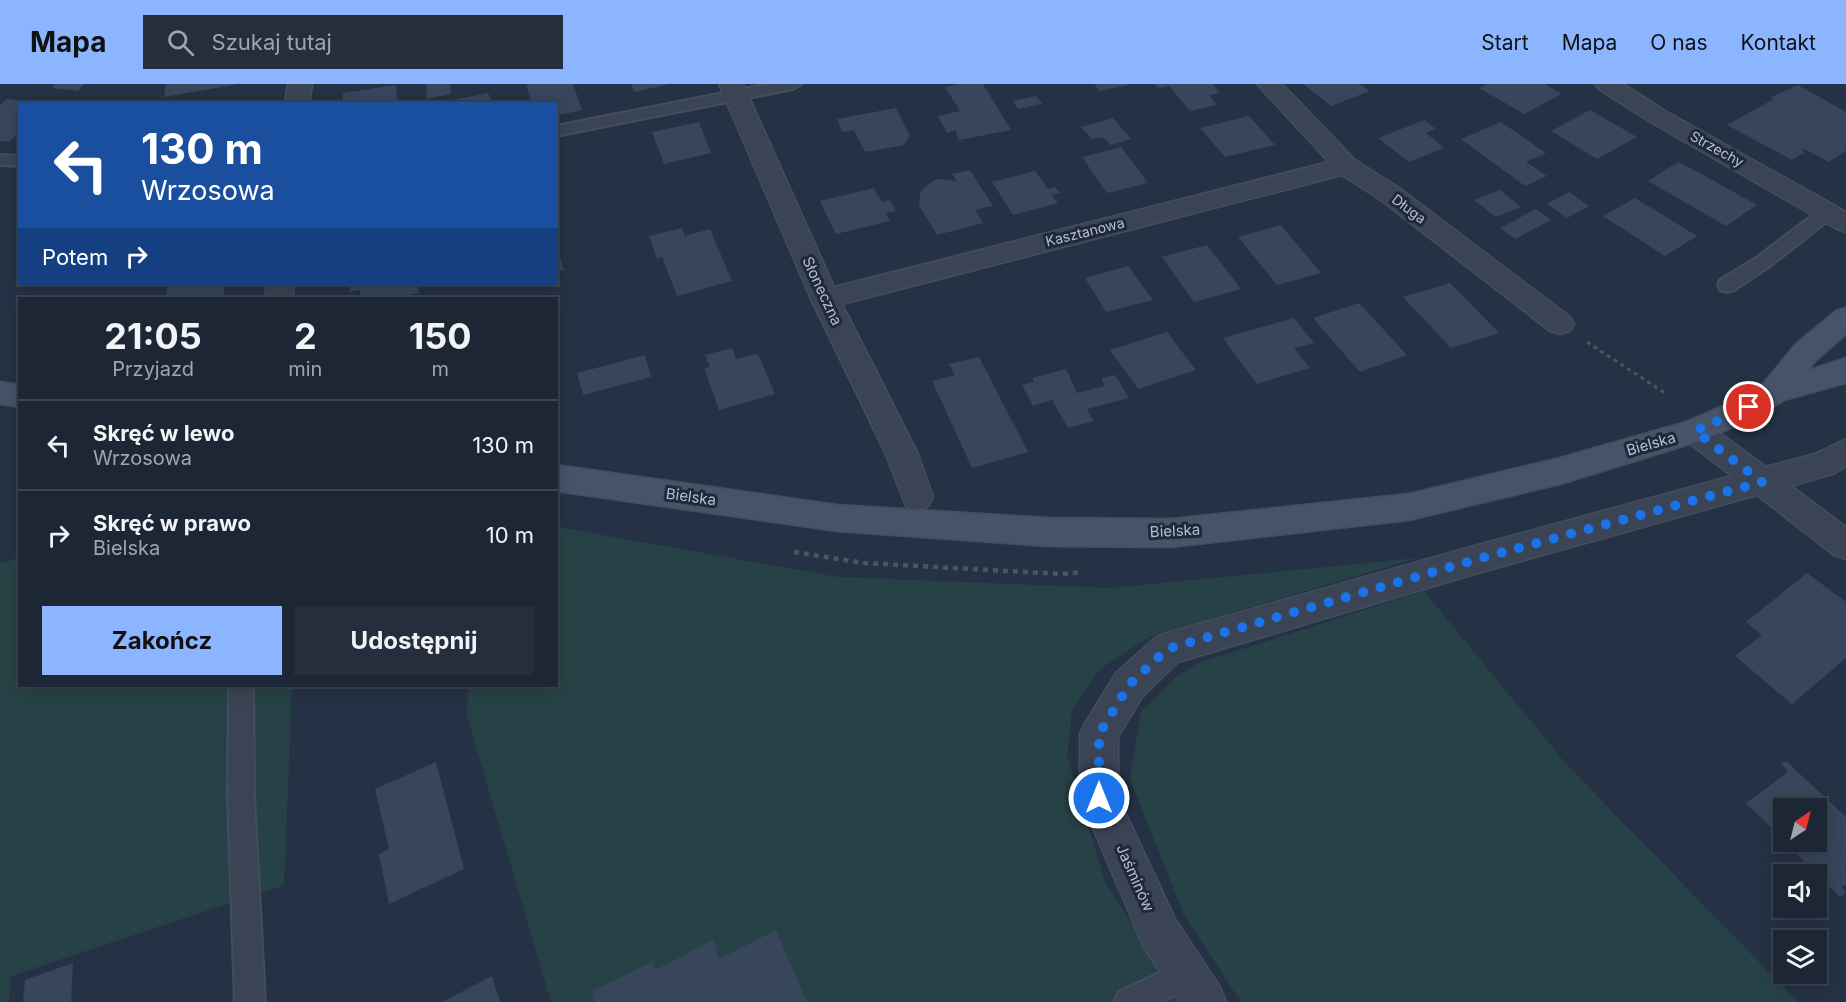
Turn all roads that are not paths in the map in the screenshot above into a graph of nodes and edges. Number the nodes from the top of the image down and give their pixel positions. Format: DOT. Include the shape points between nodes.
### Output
graph roads {
  1 [pos="300,84"];
  2 [pos="794,84"];
  3 [pos="1269,84"];
  4 [pos="1607,84"];
  5 [pos="733,90"];
  6 [pos="297,102"];
  7 [pos="558,131"];
  8 [pos="0,159"];
  9 [pos="18,160"];
  10 [pos="1346,166"];
  11 [pos="1840,211"];
  12 [pos="1727,285"];
  13 [pos="825,299"];
  14 [pos="1846,318"];
  15 [pos="1560,324"];
  16 [pos="1846,369"];
  17 [pos="1775,391"];
  18 [pos="0,393"];
  19 [pos="18,396"];
  20 [pos="1695,431"];
  21 [pos="1846,451"];
  22 [pos="558,478"];
  23 [pos="1762,482"];
  24 [pos="917,497"];
  25 [pos="1846,545"];
  26 [pos="241,687"];
  27 [pos="1196,988"];
  28 [pos="249,1002"];
  29 [pos="1129,1002"];
  1 -- 6 [label="street"];
  2 -- 5 [label="lane"];
  3 -- 10 [label="street, Długa"];
  4 -- 11 [label="street, Strzechy" via="1657,116"];
  5 -- 7 [label="lane"];
  5 -- 13 [label="street, Słoneczna"];
  8 -- 9 [label="lane"];
  10 -- 13 [label="street, Kasztanowa"];
  10 -- 15 [label="street, Długa" via="1390,194"];
  11 -- 12 [label="lane"];
  13 -- 24 [label="street, Słoneczna" via="901,452"];
  14 -- 17 [label="main road, Bielska" via="1806,352"];
  16 -- 17 [label="main road, Bielska"];
  17 -- 20 [label="main road, Bielska"];
  18 -- 19 [label="main road"];
  20 -- 22 [label="main road, Bielska" via="1560,471 1409,507 1171,533 1037,531 837,518"];
  20 -- 23 [label="street"];
  21 -- 23 [label="street, Jaśminów" via="1824,464"];
  23 -- 25 [label="street"];
  23 -- 27 [label="street, Jaśminów" via="1167,649 1129,685 1099,734 1099,798 1160,934"];
  26 -- 28 [label="lane"];
  27 -- 29 [label="lane"];
}
